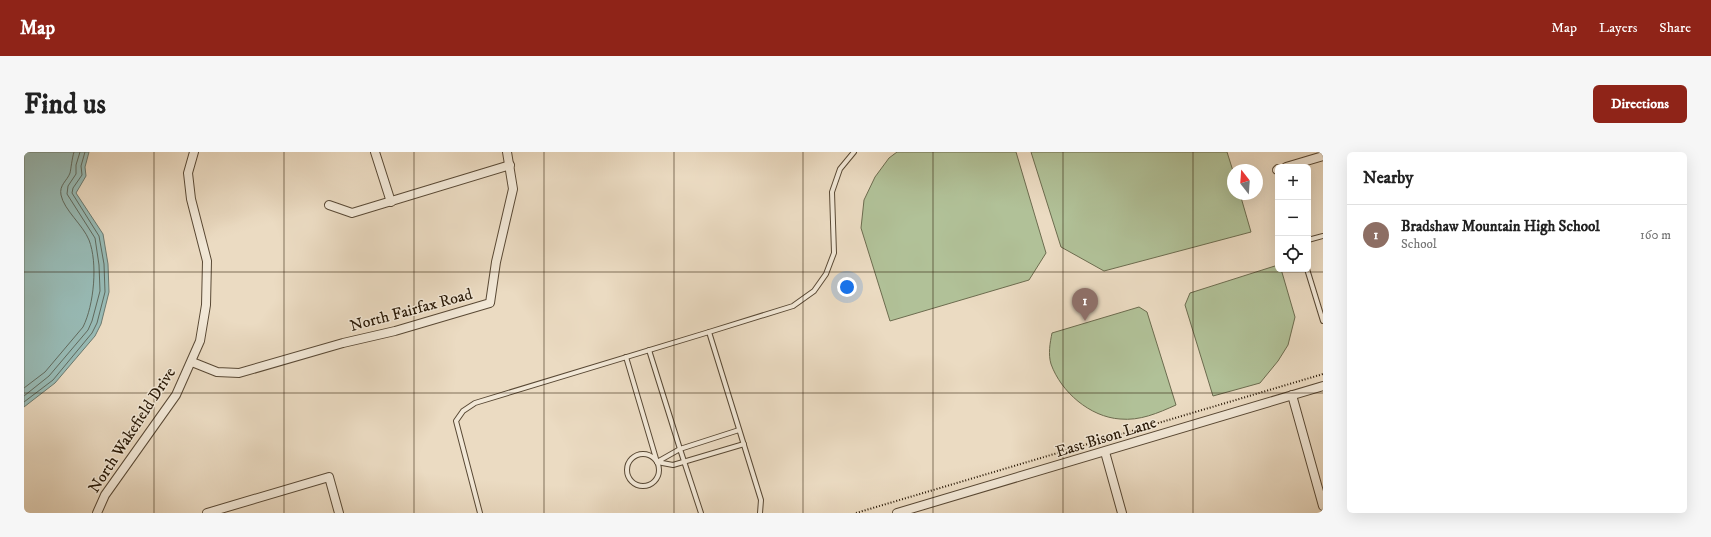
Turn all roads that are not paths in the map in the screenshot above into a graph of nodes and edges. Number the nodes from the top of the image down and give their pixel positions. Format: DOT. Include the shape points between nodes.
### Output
graph roads {
  1 [pos="194,152"];
  2 [pos="375,152"];
  3 [pos="506,152"];
  4 [pos="854,152"];
  5 [pos="1323,156"];
  6 [pos="1296,164"];
  7 [pos="510,165"];
  8 [pos="390,202"];
  9 [pos="329,205"];
  10 [pos="1323,236"];
  11 [pos="1311,239"];
  12 [pos="1308,272"];
  13 [pos="1323,321"];
  14 [pos="709,332"];
  15 [pos="650,350"];
  16 [pos="626,357"];
  17 [pos="192,362"];
  18 [pos="1323,386"];
  19 [pos="1292,395"];
  20 [pos="739,430"];
  21 [pos="744,444"];
  22 [pos="680,450"];
  23 [pos="1105,452"];
  24 [pos="657,462"];
  25 [pos="684,462"];
  26 [pos="928,504"];
  27 [pos="1323,506"];
  28 [pos="97,513"];
  29 [pos="207,513"];
  30 [pos="339,513"];
  31 [pos="480,513"];
  32 [pos="701,513"];
  33 [pos="760,513"];
  34 [pos="897,513"];
  35 [pos="931,513"];
  36 [pos="1122,513"];
  1 -- 17 [label="street, North Wakefield Drive" via="188,173 191,199 207,261 206,305 200,341"];
  2 -- 8 [label="street"];
  3 -- 7 [label="street, North Fairfax Road"];
  4 -- 14 [label="lane" via="840,169 832,192 834,252 826,274 814,291 793,306"];
  5 -- 6 [label="street"];
  7 -- 8 [label="street"];
  7 -- 17 [label="street, North Fairfax Road" via="513,189 496,262 490,303 239,373 217,372"];
  8 -- 9 [label="street" via="352,213"];
  10 -- 11 [label="lane"];
  12 -- 13 [label="lane"];
  14 -- 15 [label="lane"];
  14 -- 20 [label="lane"];
  15 -- 16 [label="lane"];
  15 -- 22 [label="lane"];
  16 -- 24 [label="lane"];
  16 -- 31 [label="lane" via="475,403 463,410 456,421"];
  17 -- 28 [label="street, North Wakefield Drive" via="176,395 105,495"];
  18 -- 19 [label="street, East Bison Lane"];
  19 -- 23 [label="street, East Bison Lane"];
  19 -- 27 [label="street"];
  20 -- 21 [label="lane"];
  20 -- 22 [label="lane"];
  21 -- 25 [label="lane"];
  21 -- 33 [label="lane" via="761,500"];
  22 -- 24 [label="lane"];
  22 -- 25 [label="lane"];
  23 -- 26 [label="street, East Bison Lane"];
  23 -- 36 [label="street"];
  24 -- 24 [label="lane" via="649,455 638,455 630,461 628,477 640,486 650,484 655,481 659,472"];
  24 -- 25 [label="lane" via="673,465"];
  25 -- 32 [label="lane"];
  26 -- 34 [label="street, East Bison Lane"];
  26 -- 35 [label="street"];
  29 -- 30 [label="street" via="329,477"];
}
